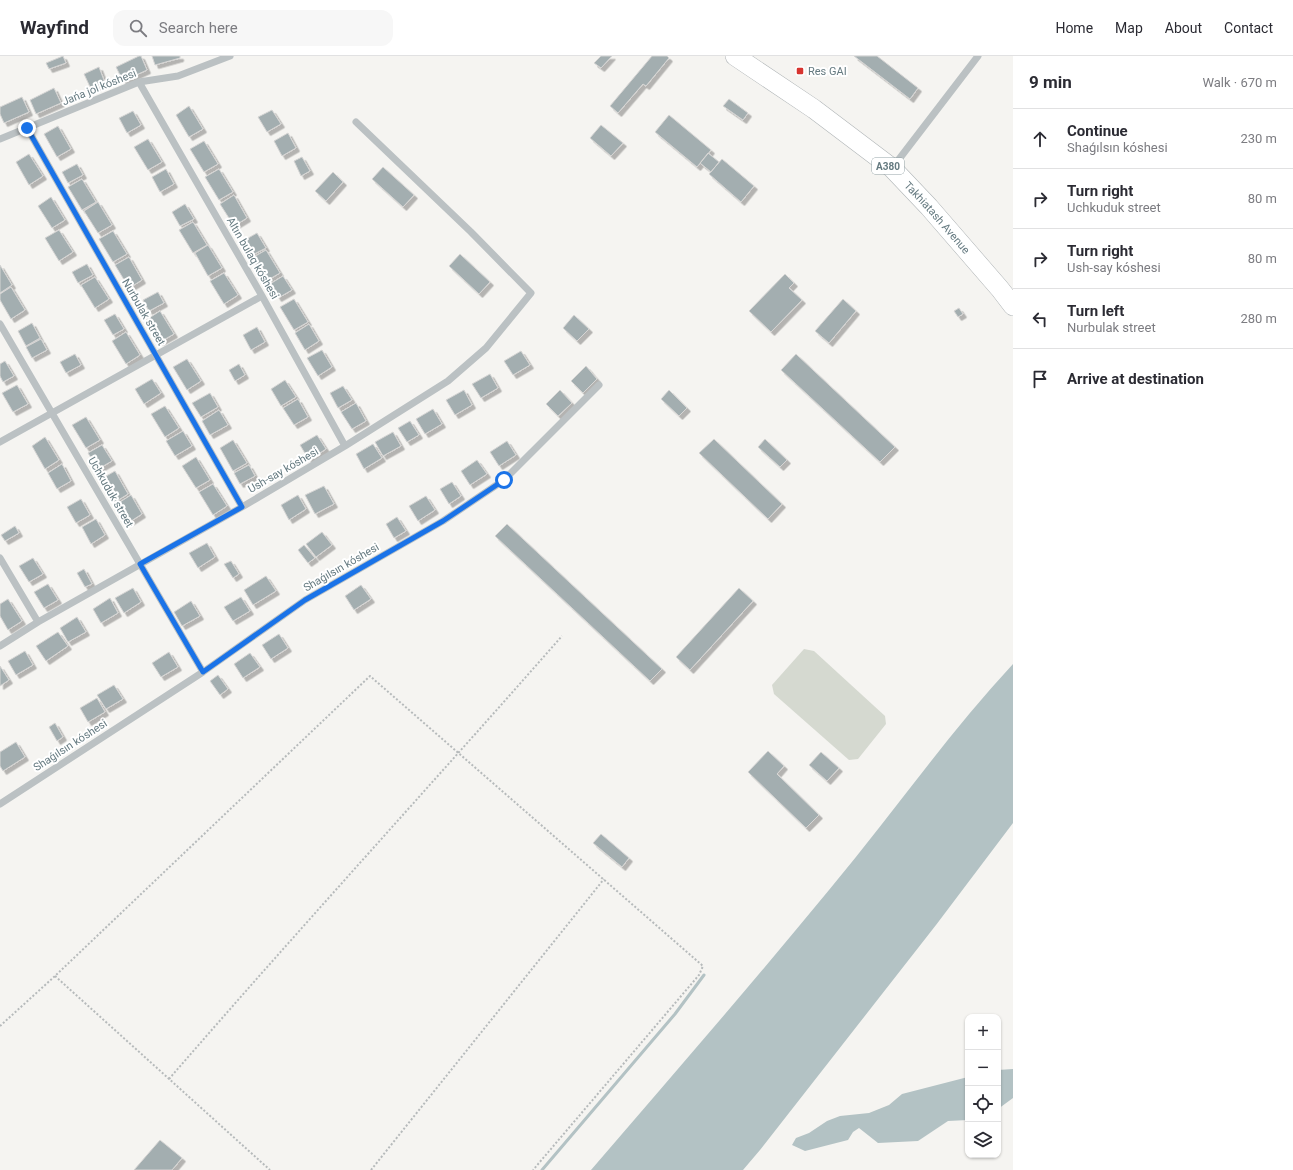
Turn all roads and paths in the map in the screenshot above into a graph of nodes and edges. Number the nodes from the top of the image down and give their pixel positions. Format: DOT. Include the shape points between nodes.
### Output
graph roads {
  1 [pos="230,56"];
  2 [pos="735,56"];
  3 [pos="978,56"];
  4 [pos="140,82"];
  5 [pos="356,122"];
  6 [pos="27,128"];
  7 [pos="0,139"];
  8 [pos="892,168"];
  9 [pos="262,296"];
  10 [pos="1013,306"];
  11 [pos="0,324"];
  12 [pos="156,355"];
  13 [pos="599,385"];
  14 [pos="53,413"];
  15 [pos="0,442"];
  16 [pos="345,446"];
  17 [pos="242,507"];
  18 [pos="0,558"];
  19 [pos="140,564"];
  20 [pos="38,622"];
  21 [pos="562,636"];
  22 [pos="0,646"];
  23 [pos="203,672"];
  24 [pos="459,754"];
  25 [pos="1,802"];
  26 [pos="604,879"];
  27 [pos="55,976"];
  28 [pos="0,1026"];
  29 [pos="170,1079"];
  30 [pos="270,1170"];
  31 [pos="371,1170"];
  32 [pos="533,1170"];
  1 -- 4 [label="street, Jańa jol kóshesi" via="178,76"];
  2 -- 8 [label="highway, Takhiatash Avenue / A380" via="814,109"];
  3 -- 8 [label="street"];
  4 -- 6 [label="street, Jańa jol kóshesi"];
  4 -- 9 [label="street, Altın bulaq kóshesi"];
  5 -- 16 [label="street, Ush-say kóshesi" via="531,293 486,348 448,381"];
  6 -- 7 [label="street, Jańa jol kóshesi"];
  6 -- 12 [label="street, Nurbulak street"];
  8 -- 10 [label="highway, Takhiatash Avenue / A380" via="929,207"];
  9 -- 12 [label="street"];
  9 -- 16 [label="street, Altın bulaq kóshesi"];
  11 -- 14 [label="street, Uchkuduk street"];
  12 -- 14 [label="street"];
  12 -- 17 [label="street, Nurbulak street"];
  13 -- 23 [label="street, Shaǵılsın kóshesi" via="504,480 443,521 305,600"];
  14 -- 15 [label="street"];
  14 -- 19 [label="street, Uchkuduk street"];
  16 -- 17 [label="street, Ush-say kóshesi"];
  17 -- 19 [label="street, Ush-say kóshesi"];
  18 -- 20 [label="street"];
  19 -- 20 [label="street, Ush-say kóshesi"];
  19 -- 23 [label="street, Uchkuduk street"];
  20 -- 22 [label="street, Ush-say kóshesi"];
  21 -- 24 [label="path"];
  23 -- 25 [label="street, Shaǵılsın kóshesi"];
  24 -- 26 [label="path"];
  24 -- 27 [label="path" via="370,676"];
  24 -- 29 [label="path" via="300,929"];
  26 -- 31 [label="path"];
  26 -- 32 [label="path" via="703,966 699,975"];
  27 -- 28 [label="path"];
  27 -- 29 [label="path"];
  29 -- 30 [label="path"];
}
